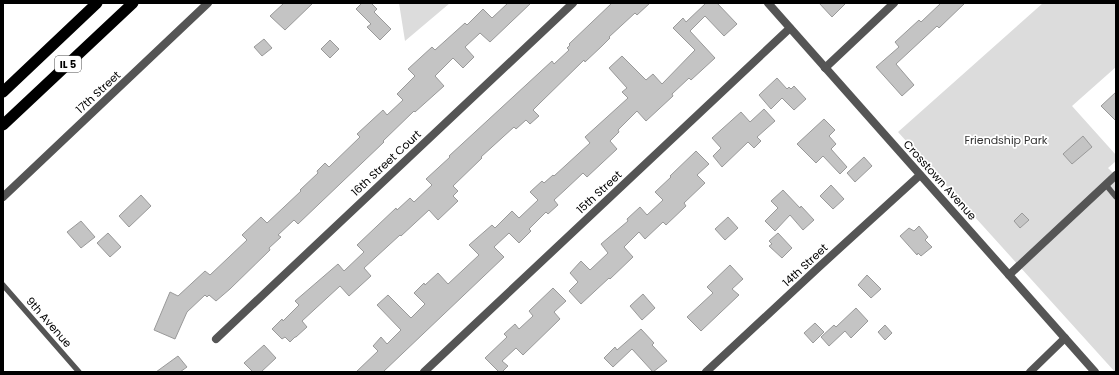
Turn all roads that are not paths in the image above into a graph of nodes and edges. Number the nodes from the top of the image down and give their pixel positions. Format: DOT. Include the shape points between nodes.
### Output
graph roads {
  1 [pos="98,3"];
  2 [pos="133,3"];
  3 [pos="208,3"];
  4 [pos="572,3"];
  5 [pos="768,3"];
  6 [pos="894,3"];
  7 [pos="790,28"];
  8 [pos="825,68"];
  9 [pos="3,92"];
  10 [pos="3,125"];
  11 [pos="920,175"];
  12 [pos="1116,175"];
  13 [pos="1106,185"];
  14 [pos="3,197"];
  15 [pos="1116,197"];
  16 [pos="1009,275"];
  17 [pos="3,285"];
  18 [pos="1065,338"];
  19 [pos="216,340"];
  20 [pos="79,372"];
  21 [pos="424,372"];
  22 [pos="706,372"];
  23 [pos="1030,372"];
  24 [pos="1095,372"];
  1 -- 9 [label="highway, IL 5"];
  2 -- 10 [label="highway, IL 5"];
  3 -- 14 [label="street, 17th Street"];
  4 -- 19 [label="street, 16th Street Court"];
  5 -- 7 [label="street, Crosstown Avenue"];
  6 -- 8 [label="street"];
  7 -- 8 [label="street, Crosstown Avenue"];
  7 -- 21 [label="street, 15th Street"];
  8 -- 11 [label="street, Crosstown Avenue"];
  11 -- 16 [label="street, Crosstown Avenue"];
  11 -- 22 [label="street, 14th Street"];
  12 -- 13 [label="street"];
  13 -- 15 [label="lane"];
  13 -- 16 [label="street"];
  16 -- 18 [label="street, Crosstown Avenue"];
  17 -- 20 [label="lane, 9th Avenue"];
  18 -- 23 [label="street"];
  18 -- 24 [label="street, Crosstown Avenue"];
}
